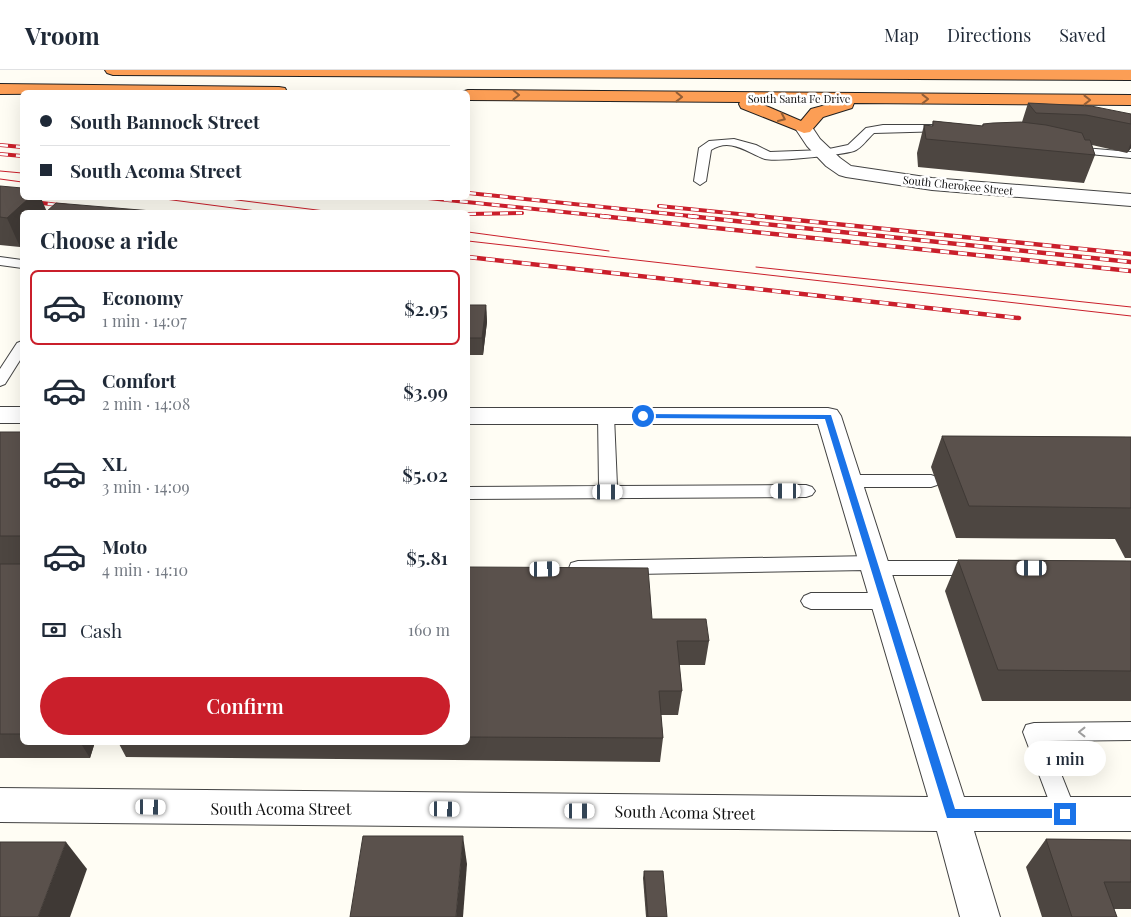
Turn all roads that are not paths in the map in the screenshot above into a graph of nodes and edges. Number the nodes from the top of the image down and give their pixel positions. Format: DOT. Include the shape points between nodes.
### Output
graph roads {
  1 [pos="113,70"];
  2 [pos="1131,75"];
  3 [pos="0,89"];
  4 [pos="93,90"];
  5 [pos="470,95"];
  6 [pos="727,98"];
  7 [pos="876,99"];
  8 [pos="1131,100"];
  9 [pos="804,128"];
  10 [pos="957,128"];
  11 [pos="1062,149"];
  12 [pos="824,153"];
  13 [pos="1131,155"];
  14 [pos="700,181"];
  15 [pos="1131,200"];
  16 [pos="0,261"];
  17 [pos="20,264"];
  18 [pos="20,349"];
  19 [pos="0,381"];
  20 [pos="0,415"];
  21 [pos="20,415"];
  22 [pos="470,416"];
  23 [pos="606,416"];
  24 [pos="848,480"];
  25 [pos="931,480"];
  26 [pos="806,491"];
  27 [pos="608,492"];
  28 [pos="470,494"];
  29 [pos="874,565"];
  30 [pos="993,568"];
  31 [pos="556,569"];
  32 [pos="811,601"];
  33 [pos="885,601"];
  34 [pos="1131,732"];
  35 [pos="0,805"];
  36 [pos="951,814"];
  37 [pos="1065,814"];
  38 [pos="1131,814"];
  39 [pos="980,917"];
  1 -- 2 [label="highway, South Santa Fe Drive"];
  3 -- 4 [label="highway"];
  5 -- 6 [label="highway, South Santa Fe Drive, one-way"];
  6 -- 7 [label="highway, South Santa Fe Drive"];
  6 -- 9 [label="highway, one-way"];
  7 -- 8 [label="highway, South Santa Fe Drive, one-way"];
  7 -- 9 [label="highway" via="817,113"];
  9 -- 12 [label="street, South Cherokee Street"];
  10 -- 12 [label="lane" via="870,130 852,148"];
  11 -- 13 [label="lane"];
  12 -- 14 [label="lane" via="768,156 734,142 713,143 704,148"];
  12 -- 15 [label="street, South Cherokee Street" via="846,171 876,176"];
  16 -- 17 [label="lane"];
  18 -- 19 [label="lane"];
  20 -- 21 [label="street"];
  22 -- 23 [label="street"];
  23 -- 24 [label="street" via="828,416"];
  23 -- 27 [label="lane"];
  24 -- 25 [label="lane"];
  24 -- 29 [label="street"];
  26 -- 27 [label="lane"];
  27 -- 28 [label="lane"];
  29 -- 30 [label="lane"];
  29 -- 31 [label="lane"];
  29 -- 33 [label="street"];
  32 -- 33 [label="lane"];
  33 -- 36 [label="street"];
  34 -- 37 [label="lane, one-way" via="1034,732"];
  35 -- 36 [label="street, South Acoma Street"];
  36 -- 37 [label="street, South Acoma Street"];
  36 -- 39 [label="street"];
  37 -- 38 [label="street, South Acoma Street"];
}
